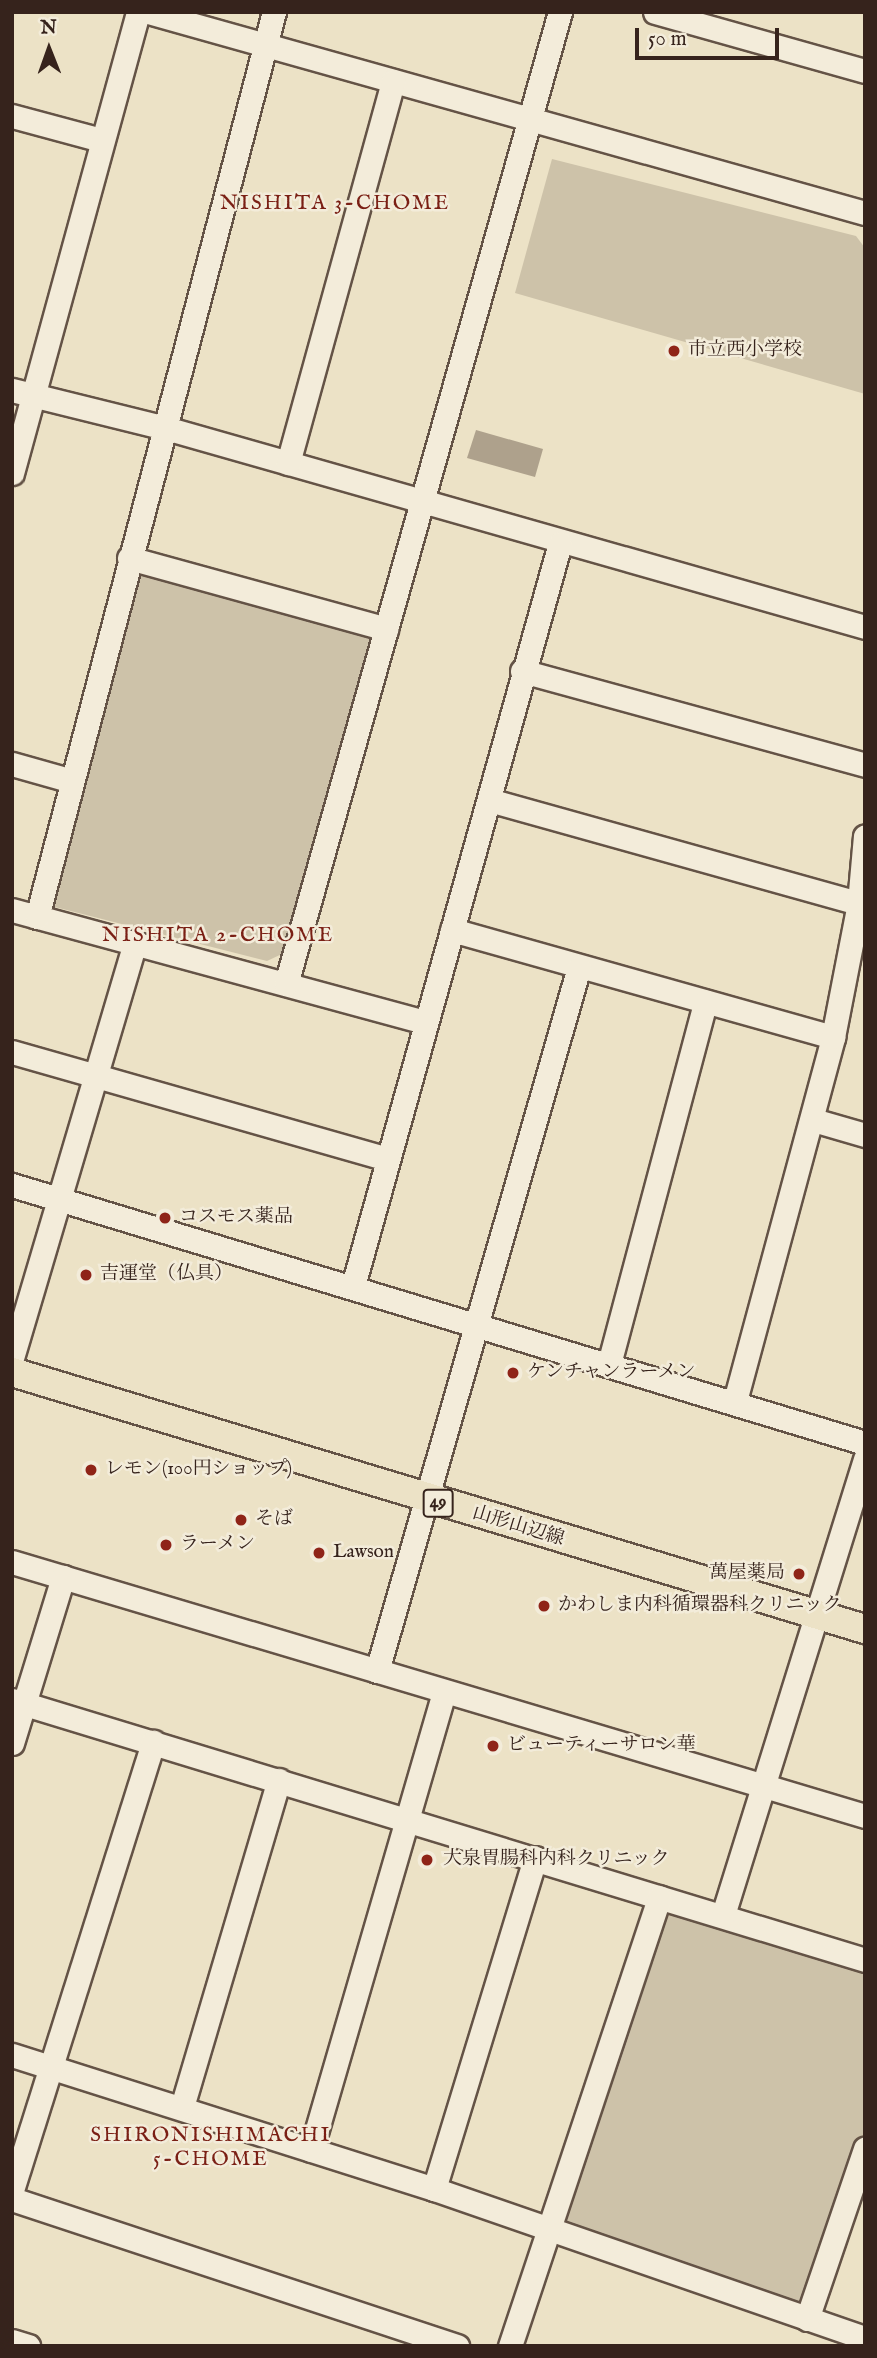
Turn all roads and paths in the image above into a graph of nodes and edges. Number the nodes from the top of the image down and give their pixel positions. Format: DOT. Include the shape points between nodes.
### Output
graph roads {
  1 [pos="138,12"];
  2 [pos="148,12"];
  3 [pos="274,12"];
  4 [pos="560,12"];
  5 [pos="655,12"];
  6 [pos="265,46"];
  7 [pos="865,71"];
  8 [pos="393,81"];
  9 [pos="12,116"];
  10 [pos="530,119"];
  11 [pos="101,140"];
  12 [pos="865,213"];
  13 [pos="22,392"];
  14 [pos="162,427"];
  15 [pos="288,463"];
  16 [pos="12,472"];
  17 [pos="423,502"];
  18 [pos="560,543"];
  19 [pos="129,558"];
  20 [pos="865,628"];
  21 [pos="386,629"];
  22 [pos="522,671"];
  23 [pos="12,764"];
  24 [pos="865,765"];
  25 [pos="69,780"];
  26 [pos="489,800"];
  27 [pos="865,836"];
  28 [pos="859,903"];
  29 [pos="12,910"];
  30 [pos="37,917"];
  31 [pos="452,930"];
  32 [pos="135,944"];
  33 [pos="579,967"];
  34 [pos="286,984"];
  35 [pos="705,1002"];
  36 [pos="425,1022"];
  37 [pos="833,1037"];
  38 [pos="12,1052"];
  39 [pos="97,1077"];
  40 [pos="813,1121"];
  41 [pos="865,1135"];
  42 [pos="388,1159"];
  43 [pos="12,1185"];
  44 [pos="59,1199"];
  45 [pos="353,1286"];
  46 [pos="479,1324"];
  47 [pos="12,1358"];
  48 [pos="610,1364"];
  49 [pos="12,1372"];
  50 [pos="12,1389"];
  51 [pos="735,1401"];
  52 [pos="865,1443"];
  53 [pos="865,1459"];
  54 [pos="426,1508"];
  55 [pos="12,1562"];
  56 [pos="62,1577"];
  57 [pos="813,1622"];
  58 [pos="865,1629"];
  59 [pos="865,1645"];
  60 [pos="377,1671"];
  61 [pos="444,1692"];
  62 [pos="18,1702"];
  63 [pos="153,1742"];
  64 [pos="12,1743"];
  65 [pos="279,1780"];
  66 [pos="763,1786"];
  67 [pos="865,1816"];
  68 [pos="407,1818"];
  69 [pos="535,1858"];
  70 [pos="659,1897"];
  71 [pos="723,1916"];
  72 [pos="865,1960"];
  73 [pos="12,2055"];
  74 [pos="51,2068"];
  75 [pos="182,2107"];
  76 [pos="865,2149"];
  77 [pos="311,2150"];
  78 [pos="861,2173"];
  79 [pos="434,2189"];
  80 [pos="12,2190"];
  81 [pos="12,2199"];
  82 [pos="549,2227"];
  83 [pos="807,2319"];
  84 [pos="865,2338"];
  85 [pos="12,2341"];
  86 [pos="28,2346"];
  87 [pos="457,2346"];
  88 [pos="510,2346"];
  1 -- 11 [label="street"];
  2 -- 6 [label="street"];
  3 -- 6 [label="street"];
  4 -- 10 [label="street"];
  5 -- 7 [label="street"];
  6 -- 8 [label="street"];
  6 -- 14 [label="street"];
  8 -- 10 [label="street"];
  8 -- 15 [label="street"];
  9 -- 11 [label="street"];
  10 -- 12 [label="street"];
  10 -- 17 [label="street"];
  11 -- 13 [label="street"];
  13 -- 14 [label="street"];
  13 -- 16 [label="street"];
  14 -- 15 [label="street"];
  14 -- 19 [label="street"];
  15 -- 17 [label="street"];
  17 -- 18 [label="street"];
  17 -- 21 [label="street"];
  18 -- 20 [label="street"];
  18 -- 22 [label="street"];
  19 -- 21 [label="street"];
  19 -- 25 [label="street"];
  21 -- 34 [label="street"];
  22 -- 24 [label="street"];
  22 -- 26 [label="street"];
  23 -- 25 [label="street"];
  25 -- 30 [label="street"];
  26 -- 28 [label="street"];
  26 -- 31 [label="street"];
  27 -- 28 [label="street"];
  28 -- 37 [label="street"];
  29 -- 30 [label="street"];
  30 -- 32 [label="street"];
  31 -- 33 [label="street"];
  31 -- 36 [label="street"];
  32 -- 34 [label="street"];
  32 -- 39 [label="street"];
  33 -- 35 [label="street"];
  33 -- 46 [label="street"];
  34 -- 36 [label="street"];
  35 -- 37 [label="street"];
  35 -- 48 [label="street"];
  36 -- 42 [label="street"];
  37 -- 40 [label="street"];
  38 -- 39 [label="street"];
  39 -- 42 [label="street"];
  39 -- 44 [label="street"];
  40 -- 41 [label="street"];
  40 -- 51 [label="street"];
  42 -- 45 [label="street"];
  43 -- 44 [label="street"];
  44 -- 45 [label="street"];
  44 -- 47 [label="street"];
  45 -- 46 [label="street"];
  46 -- 48 [label="street"];
  46 -- 54 [label="street"];
  48 -- 51 [label="street"];
  49 -- 54 [label="main road, 山形山辺線 / 49"];
  50 -- 54 [label="main road, 山形山辺線 / 49"];
  51 -- 52 [label="street"];
  53 -- 57 [label="street"];
  54 -- 57 [label="main road, 山形山辺線 / 49"];
  54 -- 60 [label="street"];
  55 -- 56 [label="street"];
  56 -- 60 [label="street"];
  56 -- 62 [label="street"];
  57 -- 58 [label="main road, 山形山辺線 / 49"];
  57 -- 59 [label="main road, 山形山辺線 / 49"];
  57 -- 66 [label="street"];
  60 -- 61 [label="street"];
  61 -- 66 [label="street"];
  61 -- 68 [label="street"];
  62 -- 63 [label="street"];
  62 -- 64 [label="street"];
  63 -- 65 [label="street"];
  63 -- 74 [label="street"];
  65 -- 68 [label="street"];
  65 -- 75 [label="street"];
  66 -- 67 [label="street"];
  66 -- 71 [label="street"];
  68 -- 69 [label="street"];
  68 -- 77 [label="street"];
  69 -- 70 [label="street"];
  69 -- 79 [label="street"];
  70 -- 71 [label="street"];
  70 -- 82 [label="street"];
  71 -- 72 [label="street"];
  73 -- 74 [label="street"];
  74 -- 75 [label="street"];
  74 -- 80 [label="street"];
  75 -- 77 [label="street"];
  76 -- 78 [label="street"];
  77 -- 79 [label="street"];
  78 -- 83 [label="street"];
  79 -- 82 [label="street"];
  81 -- 87 [label="street"];
  82 -- 83 [label="street"];
  82 -- 88 [label="street"];
  83 -- 84 [label="street"];
  85 -- 86 [label="street"];
}
